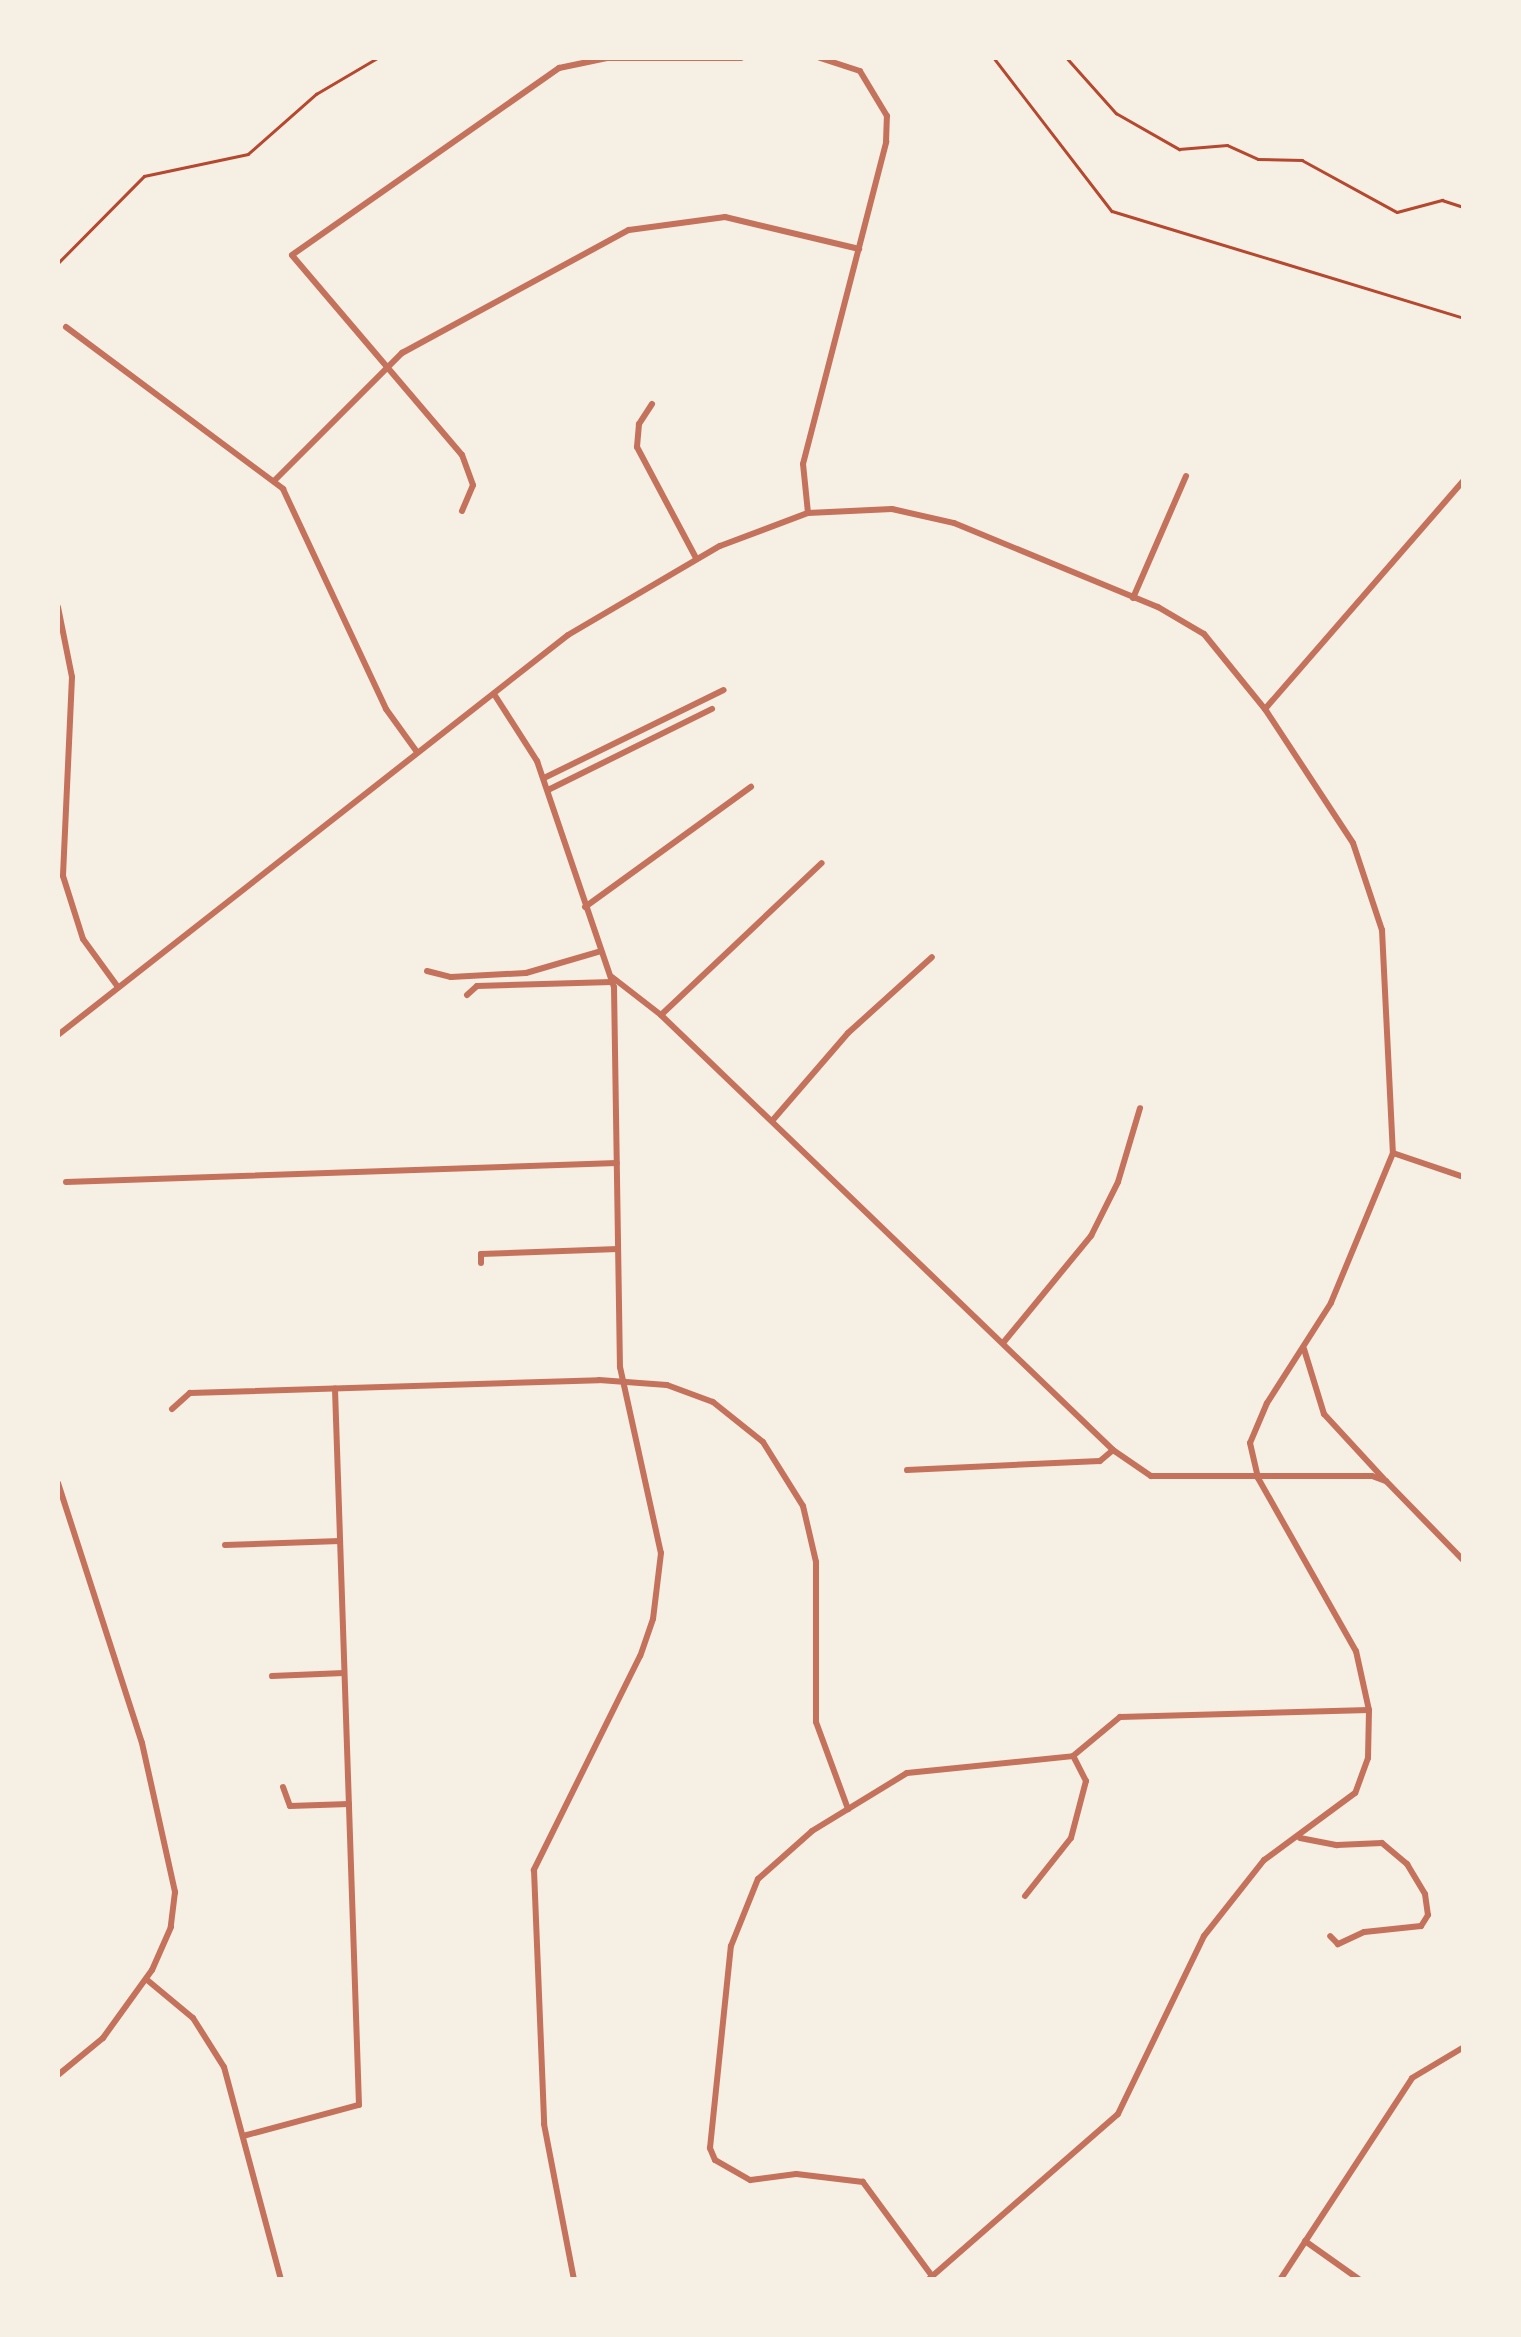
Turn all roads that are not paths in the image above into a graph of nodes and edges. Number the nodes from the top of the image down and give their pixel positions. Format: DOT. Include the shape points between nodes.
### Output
graph roads {
  1 [pos="741,58"];
  2 [pos="820,58"];
  3 [pos="859,249"];
  4 [pos="66,327"];
  5 [pos="386,366"];
  6 [pos="652,404"];
  7 [pos="1186,476"];
  8 [pos="275,480"];
  9 [pos="1464,480"];
  10 [pos="462,511"];
  11 [pos="808,512"];
  12 [pos="696,558"];
  13 [pos="1133,598"];
  14 [pos="58,606"];
  15 [pos="724,690"];
  16 [pos="494,694"];
  17 [pos="1265,708"];
  18 [pos="712,709"];
  19 [pos="417,752"];
  20 [pos="544,778"];
  21 [pos="751,787"];
  22 [pos="548,790"];
  23 [pos="822,864"];
  24 [pos="585,907"];
  25 [pos="602,951"];
  26 [pos="932,957"];
  27 [pos="428,971"];
  28 [pos="612,979"];
  29 [pos="118,987"];
  30 [pos="466,995"];
  31 [pos="660,1016"];
  32 [pos="58,1036"];
  33 [pos="1140,1108"];
  34 [pos="772,1121"];
  35 [pos="1392,1153"];
  36 [pos="618,1163"];
  37 [pos="1464,1177"];
  38 [pos="66,1182"];
  39 [pos="618,1248"];
  40 [pos="480,1263"];
  41 [pos="1003,1343"];
  42 [pos="1303,1348"];
  43 [pos="622,1379"];
  44 [pos="335,1388"];
  45 [pos="172,1409"];
  46 [pos="1114,1450"];
  47 [pos="907,1470"];
  48 [pos="1258,1478"];
  49 [pos="1386,1480"];
  50 [pos="58,1483"];
  51 [pos="340,1541"];
  52 [pos="225,1545"];
  53 [pos="1464,1560"];
  54 [pos="344,1673"];
  55 [pos="272,1676"];
  56 [pos="1368,1710"];
  57 [pos="1073,1756"];
  58 [pos="283,1787"];
  59 [pos="349,1804"];
  60 [pos="848,1810"];
  61 [pos="1298,1838"];
  62 [pos="1024,1896"];
  63 [pos="1330,1936"];
  64 [pos="146,1979"];
  65 [pos="1464,2047"];
  66 [pos="58,2075"];
  67 [pos="244,2136"];
  68 [pos="1305,2240"];
  69 [pos="930,2278"];
  70 [pos="282,2280"];
  71 [pos="574,2280"];
  72 [pos="1280,2280"];
  73 [pos="1360,2280"];
  1 -- 5 [label="street" via="606,58 559,68 292,255"];
  2 -- 3 [label="street" via="860,72 877,90 887,116"];
  3 -- 5 [label="street" via="725,217 648,224 474,311"];
  3 -- 11 [label="street" via="802,464"];
  4 -- 8 [label="street"];
  5 -- 8 [label="street"];
  5 -- 10 [label="street" via="468,464 473,485"];
  6 -- 12 [label="street" via="639,424 637,448"];
  7 -- 13 [label="street"];
  8 -- 19 [label="street" via="386,709"];
  9 -- 17 [label="street"];
  11 -- 12 [label="street"];
  11 -- 13 [label="street" via="892,509 954,523"];
  12 -- 16 [label="street" via="582,626"];
  13 -- 17 [label="street" via="1204,634"];
  14 -- 29 [label="street" via="72,676 63,876 83,938"];
  15 -- 20 [label="street"];
  16 -- 19 [label="street"];
  16 -- 20 [label="street"];
  17 -- 35 [label="street" via="1353,843 1370,886 1382,930"];
  18 -- 22 [label="street"];
  19 -- 29 [label="street"];
  20 -- 22 [label="street"];
  21 -- 24 [label="street"];
  22 -- 24 [label="street"];
  23 -- 31 [label="street"];
  24 -- 25 [label="street"];
  25 -- 27 [label="street" via="526,973 451,977"];
  25 -- 28 [label="street"];
  26 -- 34 [label="street" via="848,1033"];
  28 -- 30 [label="street" via="478,986"];
  28 -- 31 [label="street"];
  28 -- 36 [label="street"];
  29 -- 32 [label="street"];
  31 -- 34 [label="street"];
  33 -- 41 [label="street" via="1118,1182 1091,1236"];
  34 -- 41 [label="street"];
  35 -- 37 [label="street"];
  35 -- 42 [label="street" via="1351,1262"];
  36 -- 38 [label="street"];
  36 -- 39 [label="street"];
  39 -- 40 [label="street" via="481,1254"];
  39 -- 43 [label="street"];
  41 -- 46 [label="street"];
  42 -- 48 [label="street" via="1250,1443"];
  42 -- 49 [label="street" via="1324,1414"];
  43 -- 44 [label="street"];
  43 -- 60 [label="street" via="681,1388 713,1402 763,1442 791,1482 816,1562 816,1722"];
  43 -- 71 [label="street" via="661,1553 653,1619 534,1870 544,2124"];
  44 -- 45 [label="street" via="190,1393"];
  44 -- 51 [label="street"];
  46 -- 47 [label="street" via="1100,1461"];
  46 -- 48 [label="street" via="1151,1476"];
  48 -- 49 [label="street" via="1335,1472"];
  48 -- 56 [label="street" via="1356,1652"];
  49 -- 53 [label="street"];
  50 -- 64 [label="street" via="142,1743 172,1860 171,1927"];
  51 -- 52 [label="street"];
  51 -- 54 [label="street"];
  54 -- 55 [label="street"];
  54 -- 59 [label="street"];
  56 -- 57 [label="street" via="1120,1716"];
  56 -- 61 [label="street" via="1368,1758 1356,1793"];
  57 -- 60 [label="street" via="907,1773"];
  57 -- 62 [label="street" via="1086,1781 1071,1838"];
  58 -- 59 [label="street" via="290,1806"];
  59 -- 67 [label="street" via="359,2104"];
  60 -- 69 [label="street" via="778,1859 741,1910 710,2148 736,2177 839,2176 863,2182"];
  61 -- 63 [label="street" via="1382,1843 1407,1864 1425,1894 1422,1926 1364,1932 1338,1944"];
  61 -- 69 [label="street" via="1264,1860 1204,1936 1118,2114"];
  64 -- 66 [label="street" via="103,2038"];
  64 -- 67 [label="street" via="193,2018 217,2051"];
  65 -- 68 [label="street" via="1412,2078"];
  67 -- 70 [label="street"];
  68 -- 72 [label="street"];
  68 -- 73 [label="street"];
}
